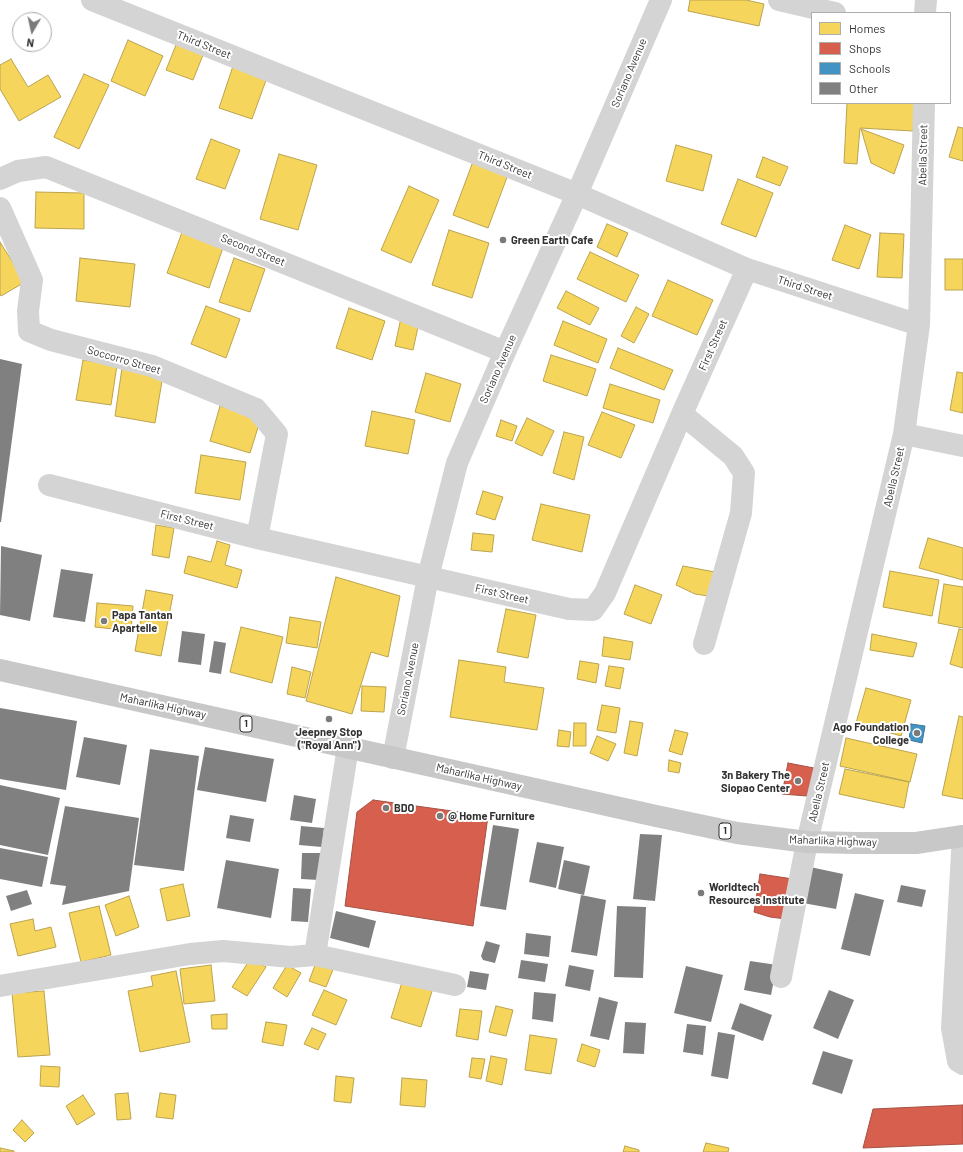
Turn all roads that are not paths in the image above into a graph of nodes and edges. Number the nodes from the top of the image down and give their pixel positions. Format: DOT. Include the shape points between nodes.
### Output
graph roads {
  1 [pos="92,0"];
  2 [pos="661,0"];
  3 [pos="779,0"];
  4 [pos="926,0"];
  5 [pos="831,12"];
  6 [pos="925,12"];
  7 [pos="924,104"];
  8 [pos="0,179"];
  9 [pos="577,194"];
  10 [pos="0,208"];
  11 [pos="747,269"];
  12 [pos="919,325"];
  13 [pos="505,352"];
  14 [pos="682,414"];
  15 [pos="904,434"];
  16 [pos="963,446"];
  17 [pos="48,485"];
  18 [pos="257,538"];
  19 [pos="428,577"];
  20 [pos="704,644"];
  21 [pos="0,670"];
  22 [pos="348,747"];
  23 [pos="393,758"];
  24 [pos="963,836"];
  25 [pos="807,842"];
  26 [pos="315,956"];
  27 [pos="781,977"];
  28 [pos="455,985"];
  29 [pos="0,986"];
  30 [pos="963,1064"];
  1 -- 9 [label="street, Third Street"];
  2 -- 9 [label="street, Soriano Avenue"];
  3 -- 5 [label="street"];
  4 -- 6 [label="street"];
  7 -- 12 [label="street, Abella Street"];
  8 -- 13 [label="street, Second Street" via="18,171 46,167"];
  9 -- 11 [label="street, Third Street"];
  9 -- 13 [label="street, Soriano Avenue"];
  10 -- 18 [label="street, Soccorro Street" via="32,280 28,311 29,332 152,366 256,409 277,434"];
  11 -- 12 [label="street, Third Street"];
  11 -- 14 [label="street, First Street"];
  12 -- 15 [label="street, Abella Street"];
  13 -- 19 [label="street, Soriano Avenue" via="457,463"];
  14 -- 19 [label="street, First Street" via="605,594 593,610 569,609"];
  14 -- 20 [label="street" via="733,456 744,473 741,513"];
  15 -- 16 [label="street"];
  15 -- 25 [label="street, Abella Street"];
  17 -- 18 [label="street, First Street"];
  18 -- 19 [label="street, First Street"];
  19 -- 23 [label="street, Soriano Avenue"];
  21 -- 22 [label="main road, Maharlika Highway / 1"];
  22 -- 23 [label="main road, Maharlika Highway / 1"];
  22 -- 26 [label="street"];
  23 -- 25 [label="main road, Maharlika Highway / 1" via="730,832"];
  24 -- 25 [label="main road, Maharlika Highway / 1" via="916,842"];
  24 -- 30 [label="street" via="952,1028 958,1061"];
  25 -- 27 [label="street, Abella Street"];
  26 -- 28 [label="street"];
  26 -- 29 [label="street" via="291,957 223,951 190,954"];
}
